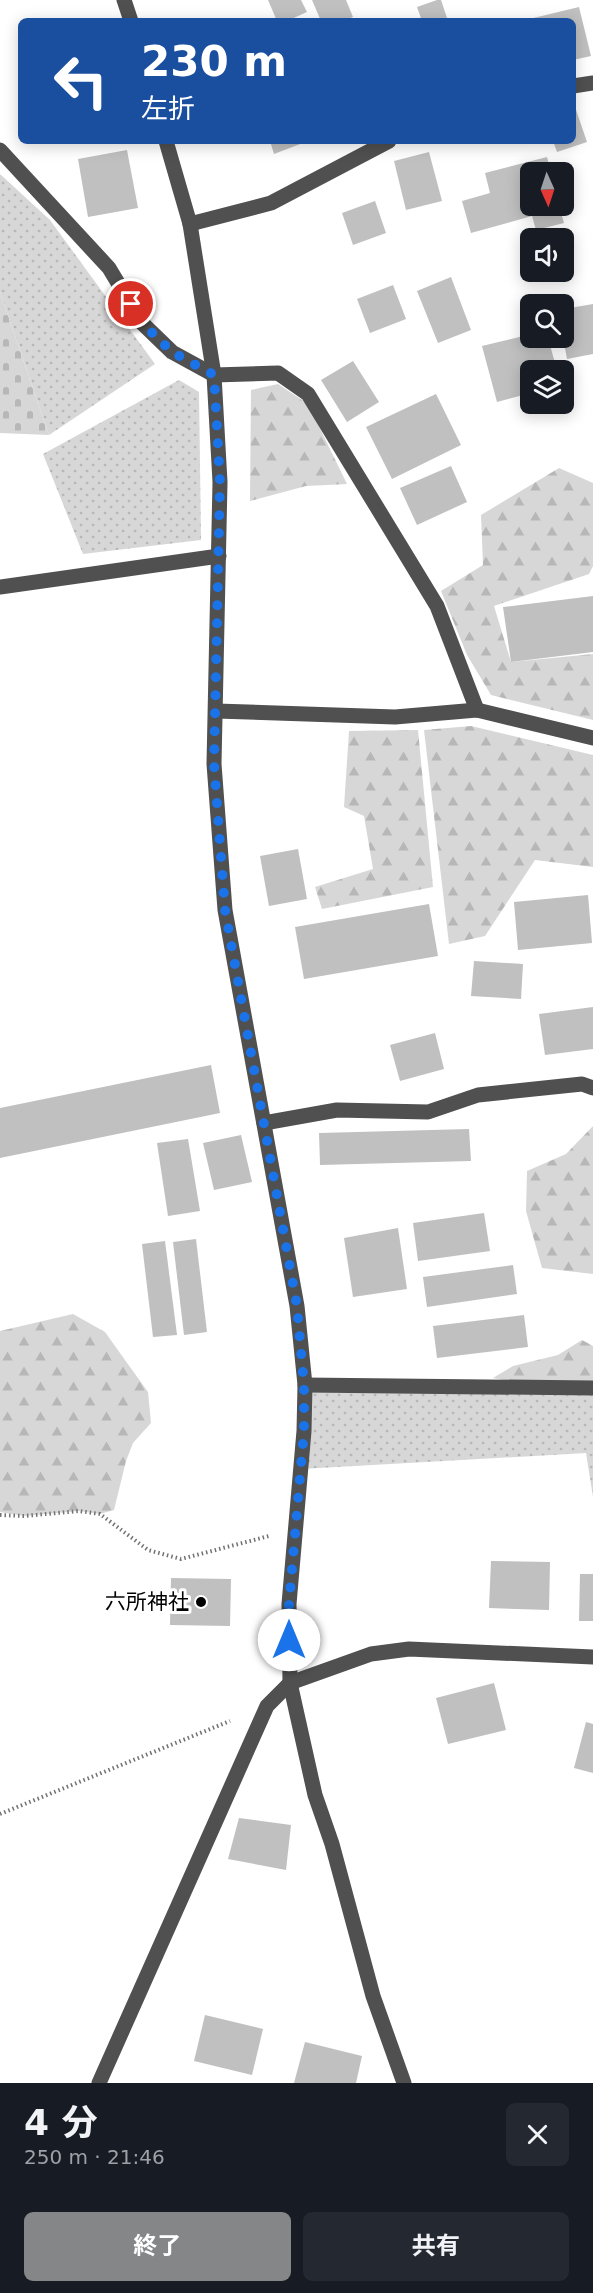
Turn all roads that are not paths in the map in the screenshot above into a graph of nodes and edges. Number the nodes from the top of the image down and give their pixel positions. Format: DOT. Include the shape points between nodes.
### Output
graph roads {
  1 [pos="124,0"];
  2 [pos="129,18"];
  3 [pos="593,83"];
  4 [pos="576,86"];
  5 [pos="167,144"];
  6 [pos="383,144"];
  7 [pos="0,150"];
  8 [pos="190,224"];
  9 [pos="214,375"];
  10 [pos="219,556"];
  11 [pos="0,587"];
  12 [pos="477,710"];
  13 [pos="216,711"];
  14 [pos="593,738"];
  15 [pos="593,1088"];
  16 [pos="264,1124"];
  17 [pos="304,1385"];
  18 [pos="593,1388"];
  19 [pos="593,1657"];
  20 [pos="290,1683"];
  21 [pos="99,2083"];
  22 [pos="404,2083"];
  1 -- 2 [label="street"];
  3 -- 4 [label="street"];
  5 -- 8 [label="street"];
  6 -- 8 [label="street" via="271,203"];
  7 -- 9 [label="street" via="109,268 142,323 172,352"];
  8 -- 9 [label="street"];
  9 -- 10 [label="street" via="220,482"];
  9 -- 12 [label="street" via="278,373 308,394 437,606"];
  10 -- 11 [label="street"];
  10 -- 13 [label="street"];
  12 -- 13 [label="street" via="395,717"];
  12 -- 14 [label="street"];
  13 -- 16 [label="street" via="214,764 225,910"];
  15 -- 16 [label="street" via="582,1084 478,1095 428,1112 337,1110"];
  16 -- 17 [label="street" via="297,1306"];
  17 -- 18 [label="street"];
  17 -- 20 [label="street" via="304,1431 289,1604"];
  19 -- 20 [label="street" via="409,1649 371,1654"];
  20 -- 21 [label="street" via="267,1706"];
  20 -- 22 [label="street" via="315,1795 373,1996"];
}
